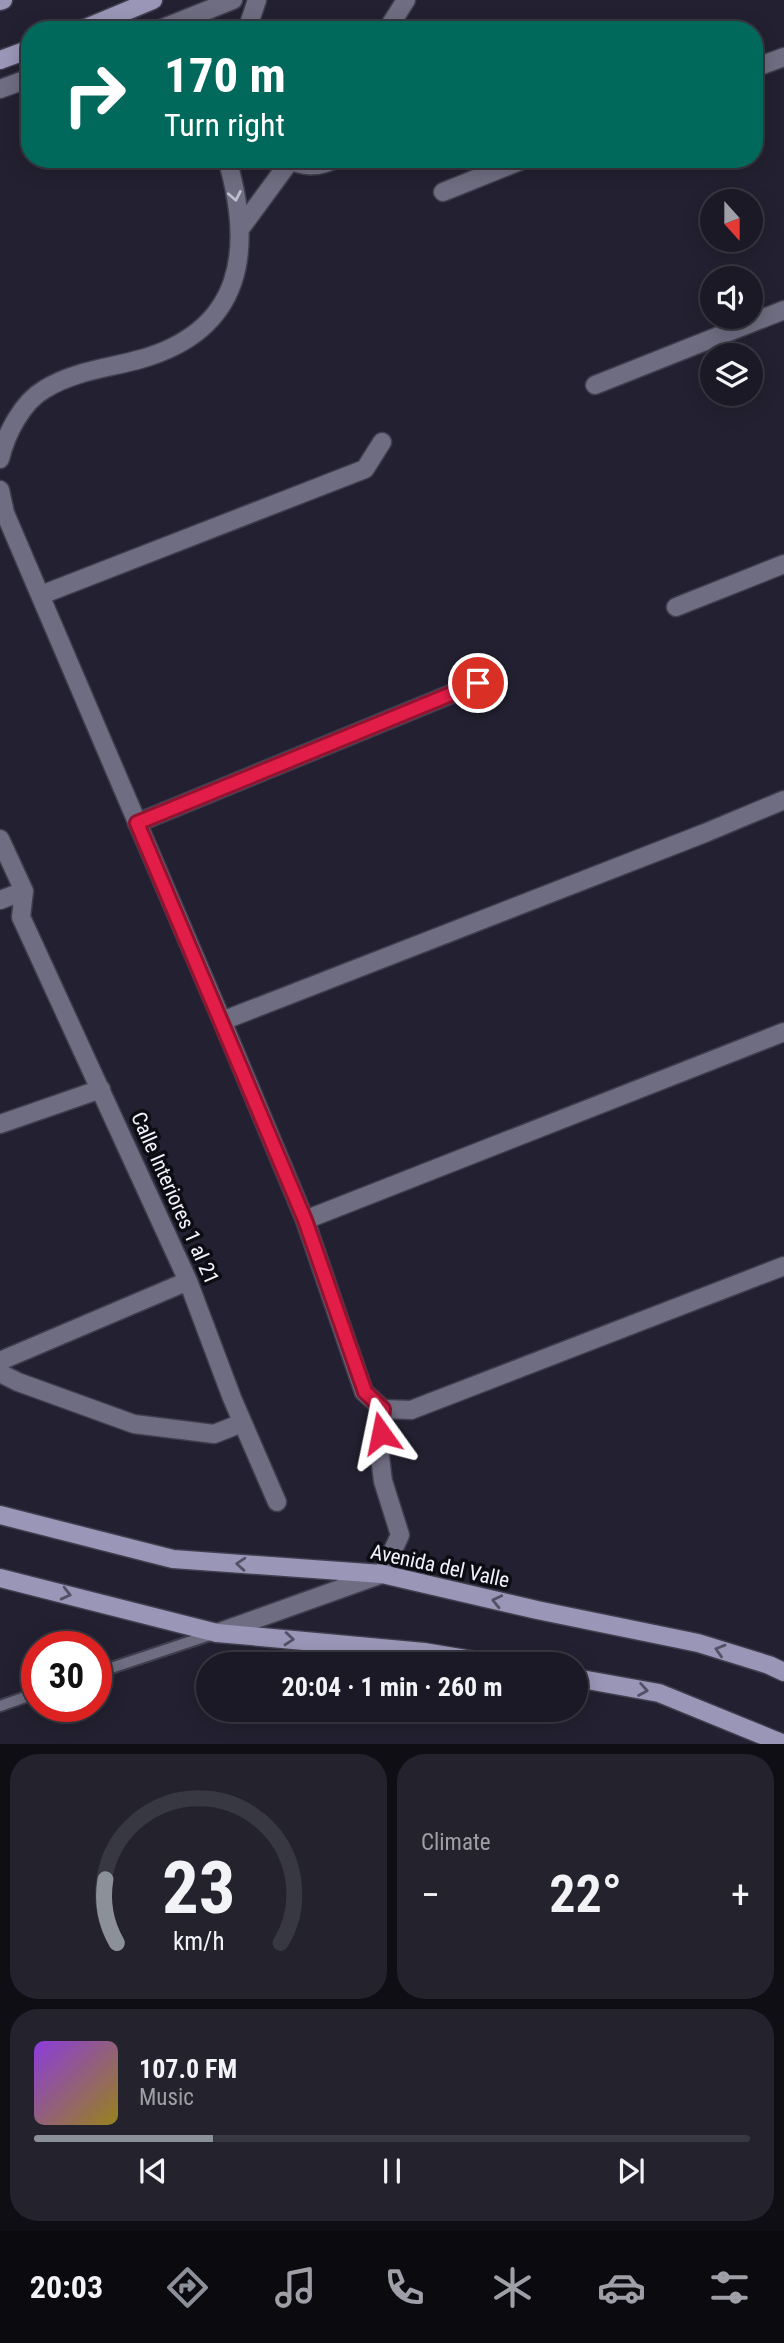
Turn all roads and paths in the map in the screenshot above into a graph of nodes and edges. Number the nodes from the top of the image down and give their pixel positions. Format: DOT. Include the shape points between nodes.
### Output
graph roads {
  1 [pos="153,0"];
  2 [pos="233,0"];
  3 [pos="257,0"];
  4 [pos="406,0"];
  5 [pos="103,21"];
  6 [pos="180,21"];
  7 [pos="250,21"];
  8 [pos="393,21"];
  9 [pos="21,52"];
  10 [pos="784,57"];
  11 [pos="0,60"];
  12 [pos="763,65"];
  13 [pos="21,81"];
  14 [pos="0,89"];
  15 [pos="229,168"];
  16 [pos="283,168"];
  17 [pos="503,168"];
  18 [pos="443,192"];
  19 [pos="240,229"];
  20 [pos="784,310"];
  21 [pos="595,385"];
  22 [pos="382,442"];
  23 [pos="0,459"];
  24 [pos="0,490"];
  25 [pos="784,564"];
  26 [pos="41,595"];
  27 [pos="676,607"];
  28 [pos="478,683"];
  29 [pos="784,800"];
  30 [pos="137,823"];
  31 [pos="0,839"];
  32 [pos="24,891"];
  33 [pos="0,900"];
  34 [pos="0,906"];
  35 [pos="21,917"];
  36 [pos="222,1021"];
  37 [pos="784,1032"];
  38 [pos="101,1089"];
  39 [pos="0,1124"];
  40 [pos="305,1220"];
  41 [pos="784,1266"];
  42 [pos="188,1281"];
  43 [pos="0,1361"];
  44 [pos="0,1373"];
  45 [pos="383,1409"];
  46 [pos="242,1423"];
  47 [pos="277,1502"];
  48 [pos="0,1515"];
  49 [pos="382,1574"];
  50 [pos="0,1578"];
  51 [pos="217,1633"];
  52 [pos="430,1652"];
  53 [pos="112,1668"];
  54 [pos="784,1672"];
  55 [pos="588,1680"];
  56 [pos="21,1699"];
  57 [pos="0,1706"];
  58 [pos="784,1744"];
  1 -- 5 [label="street"];
  2 -- 6 [label="street"];
  3 -- 7 [label="street"];
  4 -- 8 [label="street"];
  9 -- 11 [label="street"];
  10 -- 12 [label="street"];
  13 -- 14 [label="street"];
  15 -- 19 [label="street, one-way"];
  16 -- 19 [label="street"];
  17 -- 18 [label="street"];
  19 -- 23 [label="street" via="237,270 224,303 209,323 175,348 82,373 43,389 19,414"];
  20 -- 21 [label="street"];
  22 -- 26 [label="street" via="365,469"];
  24 -- 26 [label="street" via="5,513"];
  25 -- 27 [label="street"];
  26 -- 30 [label="street"];
  28 -- 30 [label="street"];
  29 -- 36 [label="street"];
  30 -- 36 [label="street"];
  31 -- 32 [label="street"];
  32 -- 33 [label="street"];
  32 -- 35 [label="street"];
  34 -- 35 [label="street"];
  35 -- 38 [label="street, Calle Interiores 1 al 21"];
  36 -- 40 [label="street"];
  37 -- 40 [label="street"];
  38 -- 39 [label="street"];
  38 -- 42 [label="street, Calle Interiores 1 al 21"];
  40 -- 45 [label="street" via="365,1392"];
  41 -- 45 [label="street" via="411,1410"];
  42 -- 43 [label="street"];
  42 -- 46 [label="street, Calle Interiores 1 al 21"];
  44 -- 46 [label="street" via="134,1424 214,1434"];
  45 -- 49 [label="street" via="383,1482 400,1535"];
  46 -- 47 [label="street, Calle Interiores 1 al 21"];
  49 -- 48 [label="street, Avenida del Valle, one-way" via="173,1559"];
  49 -- 51 [label="street"];
  54 -- 49 [label="street, Avenida del Valle, one-way" via="698,1643"];
  50 -- 51 [label="street, one-way"];
  51 -- 52 [label="street, one-way"];
  51 -- 53 [label="lane"];
  55 -- 58 [label="street, one-way" via="659,1693"];
  56 -- 57 [label="lane"];
}
